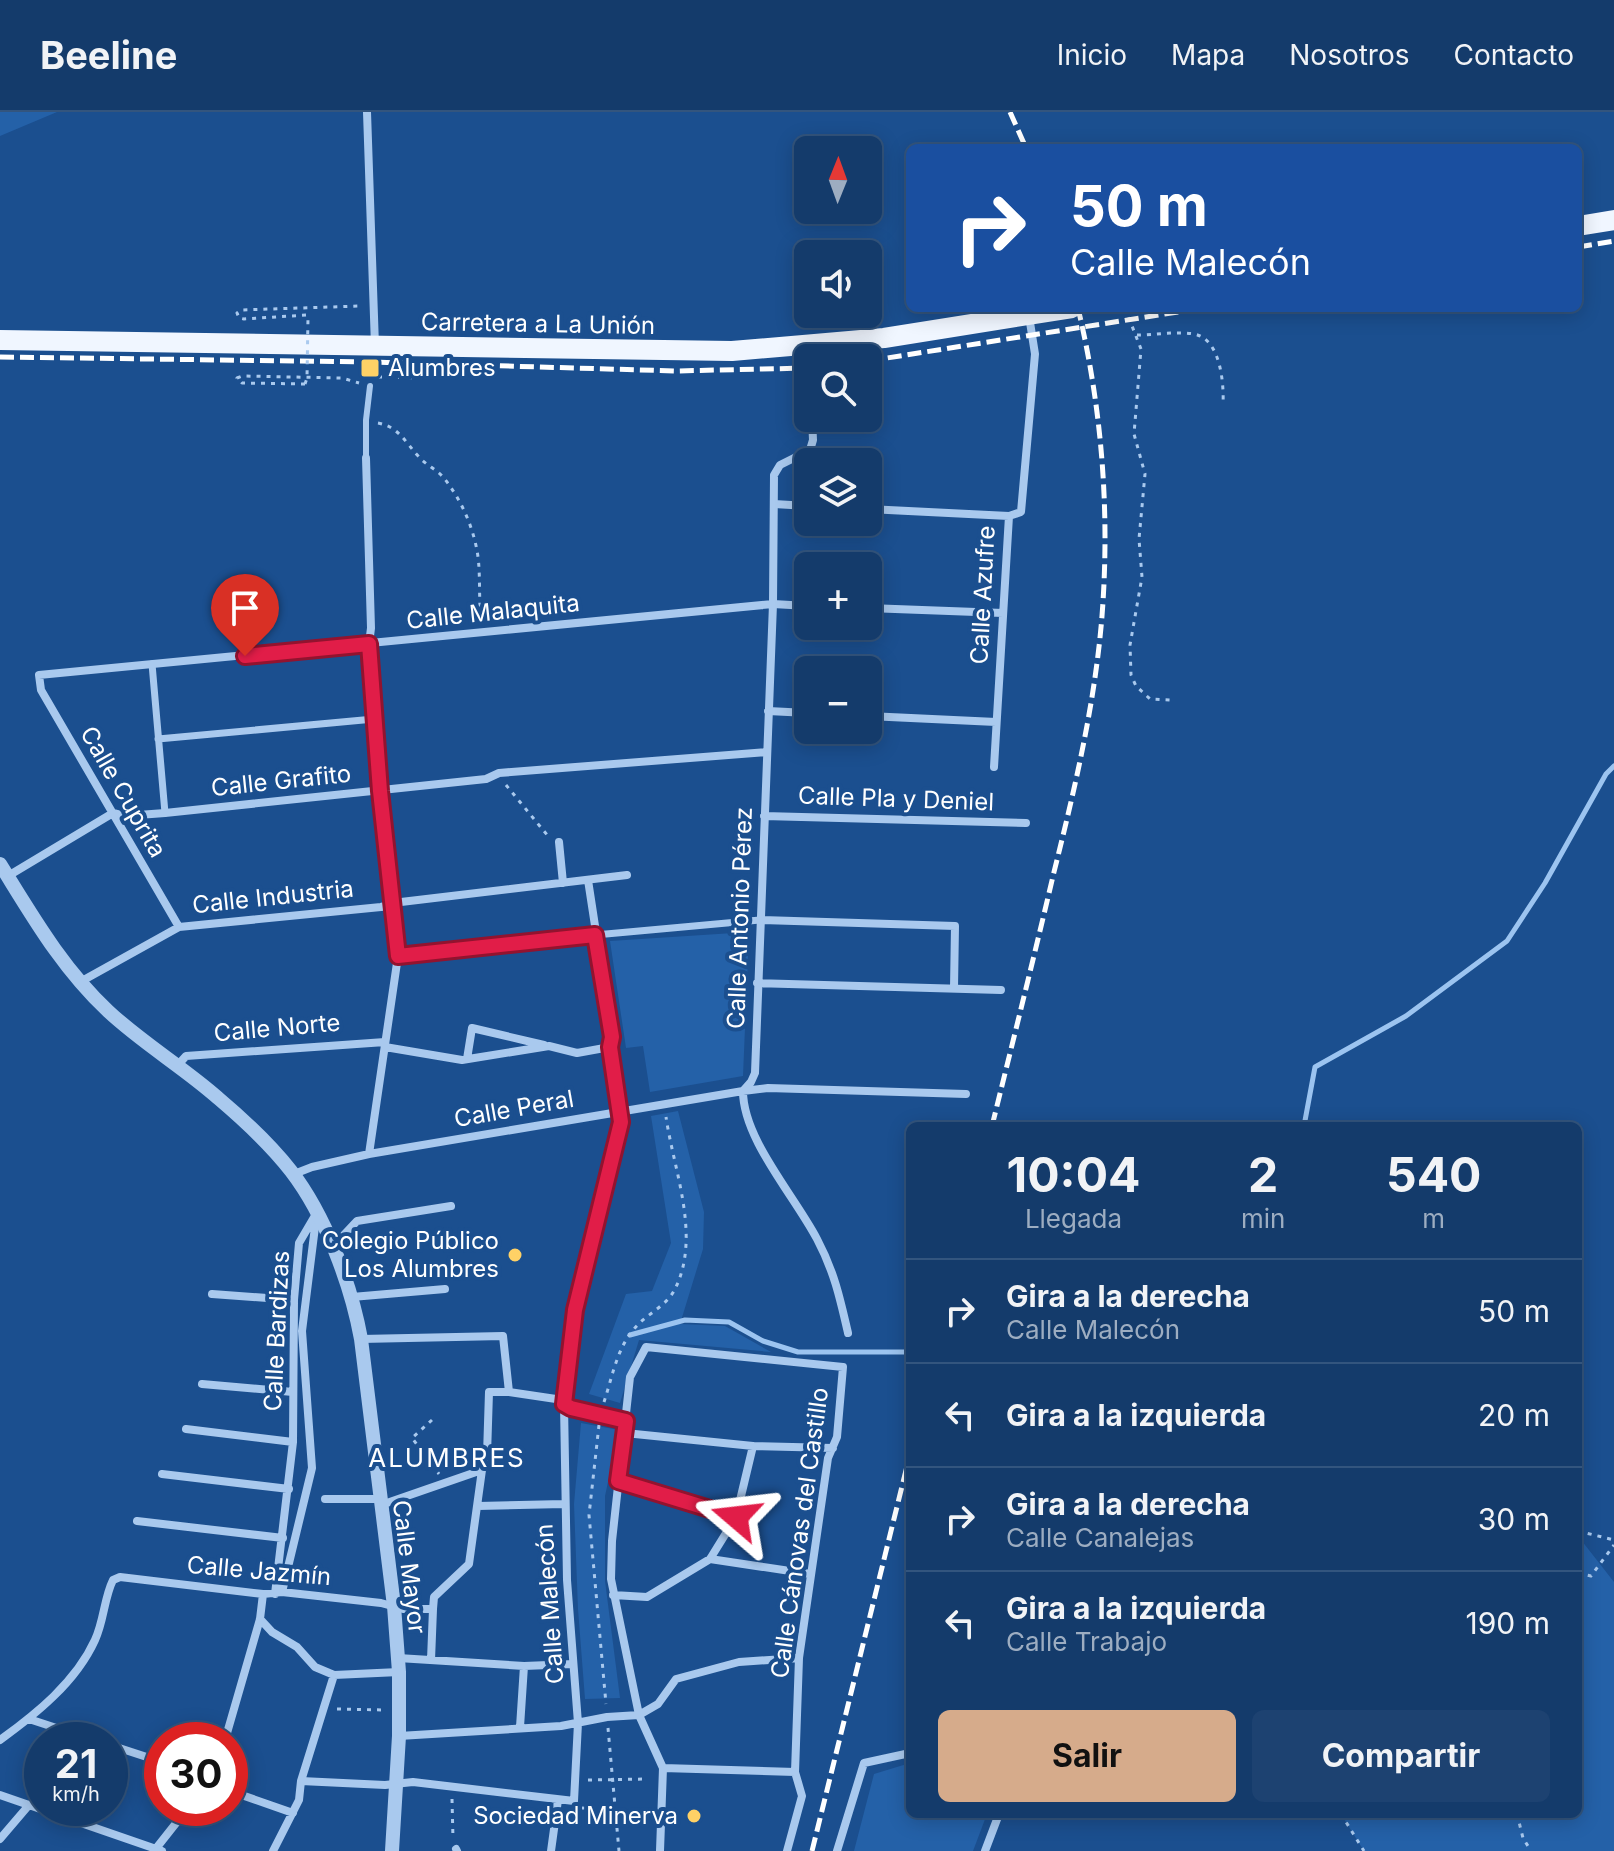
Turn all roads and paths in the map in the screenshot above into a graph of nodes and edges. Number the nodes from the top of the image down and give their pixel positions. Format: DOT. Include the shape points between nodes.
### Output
graph roads {
  1 [pos="367,112"];
  2 [pos="1614,220"];
  3 [pos="1582,225"];
  4 [pos="374,305"];
  5 [pos="1047,312"];
  6 [pos="1127,312"];
  7 [pos="1035,314"];
  8 [pos="1137,335"];
  9 [pos="0,340"];
  10 [pos="375,347"];
  11 [pos="420,371"];
  12 [pos="370,386"];
  13 [pos="1223,405"];
  14 [pos="366,420"];
  15 [pos="813,432"];
  16 [pos="366,458"];
  17 [pos="774,504"];
  18 [pos="794,505"];
  19 [pos="882,510"];
  20 [pos="1009,516"];
  21 [pos="773,604"];
  22 [pos="794,605"];
  23 [pos="882,609"];
  24 [pos="1003,613"];
  25 [pos="481,618"];
  26 [pos="369,644"];
  27 [pos="152,664"];
  28 [pos="39,675"];
  29 [pos="1171,700"];
  30 [pos="768,711"];
  31 [pos="794,712"];
  32 [pos="882,717"];
  33 [pos="374,719"];
  34 [pos="996,722"];
  35 [pos="158,739"];
  36 [pos="766,752"];
  37 [pos="994,767"];
  38 [pos="501,779"];
  39 [pos="380,791"];
  40 [pos="113,813"];
  41 [pos="165,813"];
  42 [pos="764,816"];
  43 [pos="1026,823"];
  44 [pos="548,836"];
  45 [pos="559,842"];
  46 [pos="4,870"];
  47 [pos="627,875"];
  48 [pos="588,880"];
  49 [pos="563,883"];
  50 [pos="392,904"];
  51 [pos="760,920"];
  52 [pos="179,927"];
  53 [pos="595,935"];
  54 [pos="398,956"];
  55 [pos="79,983"];
  56 [pos="757,983"];
  57 [pos="954,988"];
  58 [pos="1001,990"];
  59 [pos="385,1045"];
  60 [pos="549,1046"];
  61 [pos="610,1047"];
  62 [pos="467,1059"];
  63 [pos="177,1066"];
  64 [pos="743,1091"];
  65 [pos="966,1094"];
  66 [pos="621,1112"];
  67 [pos="369,1154"];
  68 [pos="294,1174"];
  69 [pos="451,1206"];
  70 [pos="316,1214"];
  71 [pos="337,1255"];
  72 [pos="445,1289"];
  73 [pos="212,1294"];
  74 [pos="352,1297"];
  75 [pos="294,1300"];
  76 [pos="848,1333"];
  77 [pos="361,1339"];
  78 [pos="202,1384"];
  79 [pos="293,1392"];
  80 [pos="509,1392"];
  81 [pos="564,1404"];
  82 [pos="432,1420"];
  83 [pos="626,1421"];
  84 [pos="186,1429"];
  85 [pos="625,1433"];
  86 [pos="293,1442"];
  87 [pos="753,1446"];
  88 [pos="833,1448"];
  89 [pos="482,1470"];
  90 [pos="162,1474"];
  91 [pos="440,1475"];
  92 [pos="618,1481"];
  93 [pos="289,1489"];
  94 [pos="325,1499"];
  95 [pos="379,1502"];
  96 [pos="564,1504"];
  97 [pos="478,1506"];
  98 [pos="736,1517"];
  99 [pos="137,1521"];
  100 [pos="1582,1532"];
  101 [pos="283,1538"];
  102 [pos="1614,1542"];
  103 [pos="710,1559"];
  104 [pos="810,1574"];
  105 [pos="1582,1574"];
  106 [pos="279,1593"];
  107 [pos="263,1594"];
  108 [pos="613,1595"];
  109 [pos="394,1606"];
  110 [pos="433,1609"];
  111 [pos="260,1619"];
  112 [pos="799,1658"];
  113 [pos="431,1660"];
  114 [pos="573,1664"];
  115 [pos="399,1665"];
  116 [pos="524,1666"];
  117 [pos="334,1675"];
  118 [pos="337,1709"];
  119 [pos="389,1710"];
  120 [pos="639,1715"];
  121 [pos="29,1719"];
  122 [pos="38,1722"];
  123 [pos="230,1722"];
  124 [pos="578,1723"];
  125 [pos="520,1727"];
  126 [pos="399,1736"];
  127 [pos="0,1740"];
  128 [pos="906,1754"];
  129 [pos="663,1768"];
  130 [pos="795,1772"];
  131 [pos="648,1779"];
  132 [pos="584,1780"];
  133 [pos="301,1781"];
  134 [pos="396,1783"];
  135 [pos="0,1795"];
  136 [pos="248,1797"];
  137 [pos="452,1797"];
  138 [pos="558,1800"];
  139 [pos="24,1803"];
  140 [pos="582,1808"];
  141 [pos="614,1809"];
  142 [pos="24,1811"];
  143 [pos="293,1813"];
  144 [pos="997,1818"];
  145 [pos="1343,1818"];
  146 [pos="1518,1818"];
  147 [pos="89,1826"];
  148 [pos="175,1826"];
  149 [pos="0,1839"];
  150 [pos="456,1849"];
  151 [pos="158,1850"];
  152 [pos="273,1851"];
  153 [pos="392,1851"];
  154 [pos="551,1851"];
  155 [pos="662,1851"];
  156 [pos="787,1851"];
  157 [pos="837,1851"];
  158 [pos="985,1851"];
  159 [pos="1364,1851"];
  160 [pos="1531,1851"];
  1 -- 4 [label="street"];
  2 -- 3 [label="main road"];
  4 -- 10 [label="street"];
  4 -- 12 [label="path, bridge" via="237,313 244,319 308,318 305,384 238,382 242,376 342,378"];
  5 -- 7 [label="main road, Carretera a La Unión"];
  6 -- 8 [label="path"];
  7 -- 10 [label="main road, Carretera a La Unión" via="884,338 732,351"];
  7 -- 20 [label="street" via="1023,506"];
  8 -- 13 [label="path" via="1197,334 1208,342 1219,365"];
  8 -- 29 [label="path" via="1141,349 1134,434 1145,482 1131,675 1150,699"];
  9 -- 10 [label="main road, Carretera a La Unión"];
  11 -- 12 [label="path" via="420,378 375,377"];
  12 -- 14 [label="lane"];
  14 -- 16 [label="lane"];
  14 -- 25 [label="path" via="398,431 458,499 479,566"];
  15 -- 17 [label="street, Calle Antonio Pérez" via="810,450 790,458 774,475"];
  16 -- 26 [label="street"];
  17 -- 18 [label="street"];
  17 -- 21 [label="street, Calle Antonio Pérez"];
  19 -- 20 [label="street, Calle Azufre"];
  20 -- 24 [label="street, Calle Azufre"];
  21 -- 22 [label="street, Calle Malaquita"];
  21 -- 26 [label="street, Calle Malaquita"];
  21 -- 30 [label="street, Calle Antonio Pérez"];
  23 -- 24 [label="street"];
  24 -- 34 [label="street, Calle Azufre"];
  26 -- 27 [label="street, Calle Malaquita"];
  26 -- 33 [label="street"];
  27 -- 28 [label="street, Calle Malaquita"];
  27 -- 35 [label="street"];
  28 -- 40 [label="street, Calle Cuprita" via="41,690"];
  30 -- 31 [label="street"];
  30 -- 36 [label="street, Calle Antonio Pérez"];
  32 -- 34 [label="street"];
  33 -- 35 [label="street"];
  33 -- 39 [label="street"];
  34 -- 37 [label="street, Calle Azufre"];
  35 -- 41 [label="street"];
  36 -- 39 [label="street, Calle Grafito" via="499,773"];
  36 -- 42 [label="street, Calle Antonio Pérez"];
  38 -- 44 [label="path"];
  39 -- 41 [label="street, Calle Grafito"];
  39 -- 50 [label="street"];
  40 -- 41 [label="street, Calle Grafito"];
  40 -- 46 [label="street"];
  40 -- 52 [label="street, Calle Cuprita"];
  42 -- 43 [label="street, Calle Pla y Deniel"];
  42 -- 51 [label="street, Calle Antonio Pérez"];
  45 -- 49 [label="street"];
  46 -- 55 [label="street, Calle Mayor" via="39,930"];
  47 -- 48 [label="street, Calle Industria"];
  48 -- 49 [label="street, Calle Industria"];
  48 -- 53 [label="street, Calle Malecón"];
  49 -- 50 [label="street, Calle Industria"];
  50 -- 52 [label="street, Calle Industria"];
  50 -- 54 [label="street"];
  51 -- 53 [label="street"];
  51 -- 56 [label="street, Calle Antonio Pérez"];
  51 -- 57 [label="street" via="955,926"];
  52 -- 55 [label="street, Calle Industria"];
  53 -- 54 [label="street"];
  53 -- 61 [label="street, Calle Malecón"];
  54 -- 59 [label="street"];
  55 -- 63 [label="street, Calle Mayor"];
  56 -- 57 [label="street"];
  56 -- 64 [label="street, Calle Antonio Pérez" via="755,1073"];
  57 -- 58 [label="street"];
  59 -- 62 [label="street, Calle Norte"];
  59 -- 63 [label="street, Calle Norte" via="186,1056"];
  59 -- 67 [label="street"];
  60 -- 61 [label="street" via="577,1053"];
  60 -- 62 [label="street, Calle Norte"];
  60 -- 62 [label="street" via="472,1028"];
  61 -- 66 [label="street, Calle Malecón"];
  63 -- 68 [label="street, Calle Mayor" via="238,1116"];
  64 -- 65 [label="street, Calle Peral"];
  64 -- 66 [label="street, Calle Peral"];
  64 -- 76 [label="street, Calle Antonio Pérez" via="749,1128 836,1276"];
  66 -- 67 [label="street, Calle Peral"];
  66 -- 81 [label="street, Calle Malecón" via="575,1310"];
  67 -- 68 [label="street, Calle Peral"];
  68 -- 70 [label="street, Calle Mayor"];
  69 -- 71 [label="street" via="357,1221 341,1238"];
  70 -- 71 [label="street, Calle Mayor"];
  70 -- 75 [label="street, Calle Bardizas" via="299,1243"];
  70 -- 106 [label="street, Calle Bardizas" via="302,1331 312,1468"];
  71 -- 74 [label="street, Calle Mayor"];
  72 -- 74 [label="street"];
  73 -- 75 [label="street"];
  74 -- 77 [label="street, Calle Mayor"];
  75 -- 79 [label="street, Calle Bardizas"];
  77 -- 80 [label="street" via="503,1336"];
  77 -- 95 [label="street, Calle Mayor"];
  78 -- 79 [label="street"];
  79 -- 86 [label="street, Calle Bardizas"];
  80 -- 81 [label="street"];
  80 -- 89 [label="street" via="489,1392"];
  81 -- 83 [label="street"];
  81 -- 96 [label="street, Calle Malecón"];
  82 -- 91 [label="path" via="412,1438"];
  83 -- 85 [label="street"];
  83 -- 88 [label="street, Calle Cánovas del Castillo" via="630,1377 646,1347 843,1367"];
  84 -- 86 [label="street"];
  85 -- 87 [label="street"];
  85 -- 92 [label="street"];
  86 -- 93 [label="street, Calle Bardizas"];
  87 -- 88 [label="street"];
  87 -- 98 [label="street"];
  88 -- 104 [label="street, Calle Cánovas del Castillo"];
  89 -- 95 [label="street"];
  89 -- 97 [label="street"];
  90 -- 93 [label="street"];
  92 -- 98 [label="street"];
  92 -- 108 [label="street"];
  93 -- 101 [label="street, Calle Bardizas"];
  94 -- 95 [label="street"];
  95 -- 109 [label="street, Calle Mayor"];
  96 -- 97 [label="street"];
  96 -- 114 [label="street, Calle Malecón"];
  97 -- 110 [label="street" via="469,1564 434,1597"];
  98 -- 103 [label="street"];
  99 -- 101 [label="street"];
  100 -- 102 [label="path"];
  101 -- 106 [label="street, Calle Bardizas"];
  102 -- 105 [label="path" via="1591,1576"];
  103 -- 104 [label="street"];
  103 -- 108 [label="street" via="647,1597"];
  104 -- 112 [label="street, Calle Cánovas del Castillo"];
  106 -- 107 [label="street, Calle Jazmín"];
  106 -- 109 [label="street, Calle Jazmín"];
  107 -- 111 [label="street"];
  107 -- 121 [label="street, Calle Jazmín" via="113,1580 87,1657"];
  108 -- 120 [label="street"];
  109 -- 110 [label="street, Calle Jazmín"];
  109 -- 115 [label="street, Calle Mayor"];
  110 -- 113 [label="street"];
  111 -- 117 [label="street" via="315,1667"];
  111 -- 123 [label="street"];
  112 -- 120 [label="street" via="739,1662 676,1679 658,1704"];
  112 -- 130 [label="street, Calle Cánovas del Castillo"];
  113 -- 115 [label="street"];
  113 -- 116 [label="street"];
  114 -- 116 [label="street"];
  114 -- 124 [label="street, Calle Malecón"];
  115 -- 117 [label="street"];
  115 -- 126 [label="street, Calle Mayor"];
  116 -- 125 [label="street"];
  117 -- 133 [label="street"];
  118 -- 119 [label="path"];
  120 -- 124 [label="street"];
  120 -- 129 [label="street"];
  121 -- 122 [label="street"];
  121 -- 127 [label="street"];
  124 -- 125 [label="street"];
  124 -- 138 [label="street, Calle Malecón" via="574,1801"];
  125 -- 126 [label="street"];
  126 -- 134 [label="street, Calle Mayor"];
  128 -- 157 [label="street" via="864,1763"];
  129 -- 130 [label="street"];
  129 -- 155 [label="street"];
  130 -- 156 [label="street, Calle Cánovas del Castillo" via="802,1796"];
  131 -- 132 [label="path"];
  133 -- 134 [label="street"];
  133 -- 143 [label="street"];
  134 -- 138 [label="street"];
  134 -- 153 [label="street, Calle Mayor"];
  135 -- 139 [label="street"];
  136 -- 143 [label="street"];
  137 -- 150 [label="path"];
  138 -- 154 [label="street"];
  140 -- 141 [label="path"];
  142 -- 149 [label="street"];
  143 -- 152 [label="street"];
  144 -- 158 [label="street"];
  145 -- 159 [label="path"];
  146 -- 160 [label="path"];
  147 -- 151 [label="street"];
  148 -- 151 [label="street"];
}
